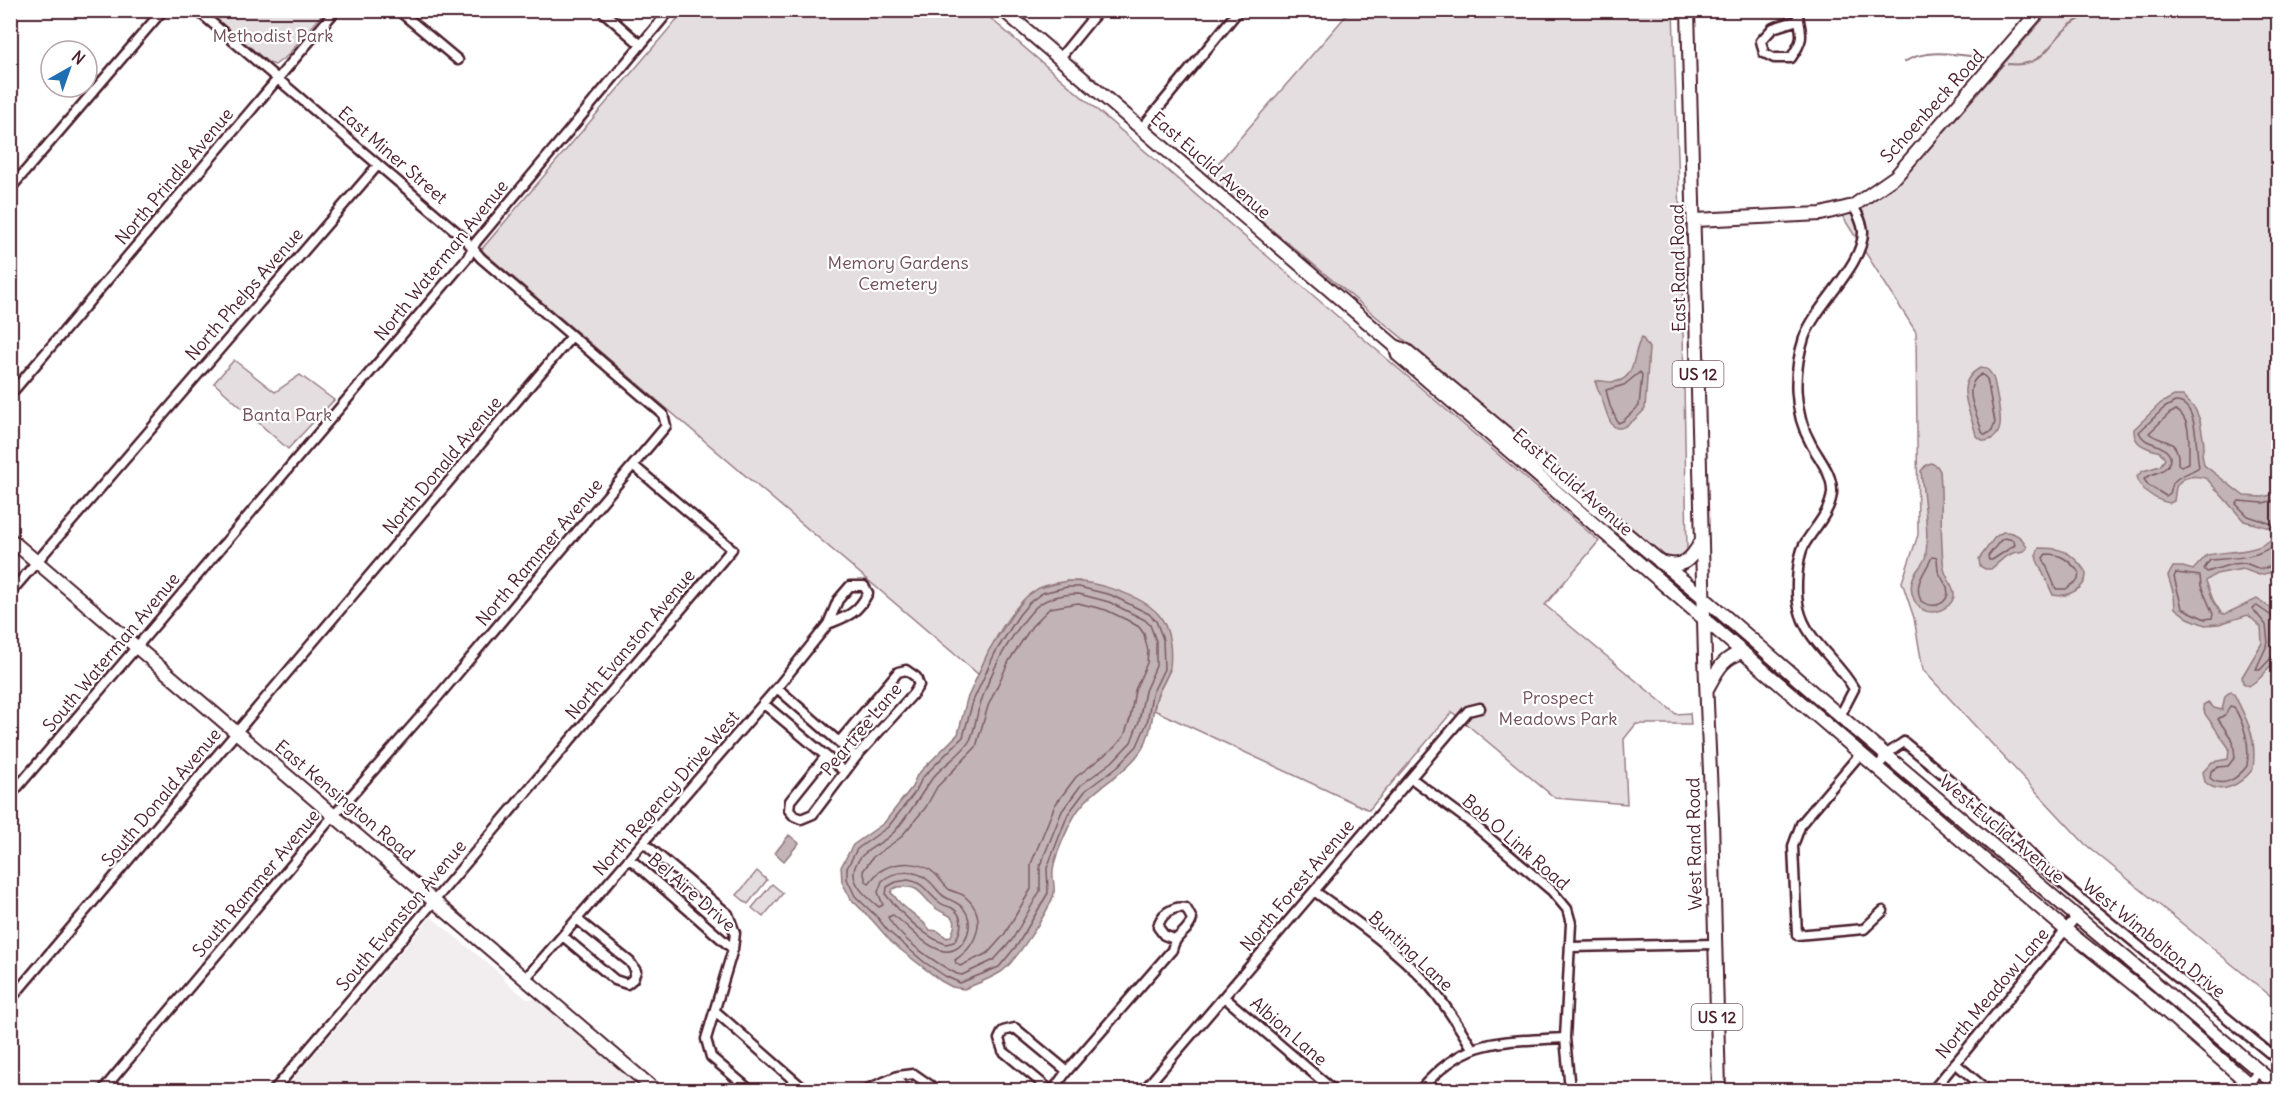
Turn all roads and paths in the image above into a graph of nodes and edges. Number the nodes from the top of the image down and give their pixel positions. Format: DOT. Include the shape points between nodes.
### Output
graph roads {
  1 [pos="163,10"];
  2 [pos="197,10"];
  3 [pos="336,10"];
  4 [pos="398,10"];
  5 [pos="601,10"];
  6 [pos="670,10"];
  7 [pos="1003,10"];
  8 [pos="1099,10"];
  9 [pos="1239,10"];
  10 [pos="1688,10"];
  11 [pos="1797,10"];
  12 [pos="2040,10"];
  13 [pos="1798,20"];
  14 [pos="641,45"];
  15 [pos="1059,59"];
  16 [pos="458,60"];
  17 [pos="277,79"];
  18 [pos="1142,129"];
  19 [pos="378,165"];
  20 [pos="10,189"];
  21 [pos="1853,206"];
  22 [pos="1695,220"];
  23 [pos="472,248"];
  24 [pos="572,336"];
  25 [pos="1395,346"];
  26 [pos="10,395"];
  27 [pos="666,426"];
  28 [pos="633,466"];
  29 [pos="236,530"];
  30 [pos="10,539"];
  31 [pos="1702,540"];
  32 [pos="37,562"];
  33 [pos="1660,562"];
  34 [pos="10,593"];
  35 [pos="1704,598"];
  36 [pos="338,615"];
  37 [pos="1704,619"];
  38 [pos="828,624"];
  39 [pos="137,647"];
  40 [pos="1743,652"];
  41 [pos="777,688"];
  42 [pos="1707,690"];
  43 [pos="436,699"];
  44 [pos="764,704"];
  45 [pos="1480,708"];
  46 [pos="1840,716"];
  47 [pos="237,733"];
  48 [pos="838,742"];
  49 [pos="1861,753"];
  50 [pos="1887,755"];
  51 [pos="826,756"];
  52 [pos="856,757"];
  53 [pos="553,761"];
  54 [pos="1877,767"];
  55 [pos="845,772"];
  56 [pos="1411,777"];
  57 [pos="10,796"];
  58 [pos="334,815"];
  59 [pos="644,843"];
  60 [pos="630,859"];
  61 [pos="1314,891"];
  62 [pos="435,901"];
  63 [pos="1883,911"];
  64 [pos="2077,916"];
  65 [pos="578,920"];
  66 [pos="2066,930"];
  67 [pos="564,937"];
  68 [pos="1174,939"];
  69 [pos="1714,944"];
  70 [pos="1571,947"];
  71 [pos="733,949"];
  72 [pos="525,980"];
  73 [pos="1224,997"];
  74 [pos="10,1000"];
  75 [pos="715,1011"];
  76 [pos="1565,1038"];
  77 [pos="1472,1048"];
  78 [pos="2278,1060"];
  79 [pos="1955,1063"];
  80 [pos="1067,1071"];
  81 [pos="2259,1071"];
  82 [pos="898,1076"];
  83 [pos="2278,1087"];
  84 [pos="2249,1088"];
  85 [pos="103,1090"];
  86 [pos="274,1090"];
  87 [pos="655,1090"];
  88 [pos="750,1090"];
  89 [pos="805,1090"];
  90 [pos="865,1090"];
  91 [pos="903,1090"];
  92 [pos="937,1090"];
  93 [pos="1052,1090"];
  94 [pos="1144,1090"];
  95 [pos="1333,1090"];
  96 [pos="1420,1090"];
  97 [pos="1570,1090"];
  98 [pos="1719,1090"];
  99 [pos="1933,1090"];
  100 [pos="1987,1090"];
  1 -- 20 [label="street"];
  2 -- 17 [label="street, East Miner Street"];
  3 -- 17 [label="street, North Prindle Avenue"];
  4 -- 16 [label="street"];
  5 -- 14 [label="street"];
  6 -- 14 [label="street, North Waterman Avenue"];
  7 -- 15 [label="main road, East Euclid Avenue"];
  8 -- 15 [label="street"];
  9 -- 18 [label="street"];
  10 -- 22 [label="main road, East Rand Road / US 12"];
  11 -- 13 [label="street"];
  12 -- 21 [label="main road, Schoenbeck Road" via="1896,176"];
  13 -- 13 [label="street" via="1773,28 1761,41 1764,52 1774,58 1791,58 1803,34"];
  14 -- 23 [label="street, North Waterman Avenue"];
  15 -- 18 [label="main road, East Euclid Avenue"];
  17 -- 19 [label="street, East Miner Street"];
  17 -- 26 [label="street, North Prindle Avenue"];
  18 -- 25 [label="main road, East Euclid Avenue"];
  19 -- 23 [label="street, East Miner Street"];
  19 -- 32 [label="street, North Phelps Avenue"];
  21 -- 22 [label="main road, Schoenbeck Road" via="1821,214"];
  21 -- 46 [label="street" via="1860,217 1862,244 1805,335 1796,380 1803,426 1828,472 1832,492 1824,516 1803,548 1796,587 1808,632 1845,672 1854,689"];
  22 -- 31 [label="main road, East Rand Road / US 12"];
  23 -- 24 [label="street, East Miner Street"];
  23 -- 29 [label="street, North Waterman Avenue"];
  24 -- 27 [label="street, East Miner Street" via="663,414"];
  24 -- 36 [label="street, North Donald Avenue"];
  25 -- 33 [label="main road, East Euclid Avenue" via="1407,351"];
  25 -- 37 [label="main road, East Euclid Avenue" via="1398,356"];
  27 -- 28 [label="street, North Rammer Avenue"];
  28 -- 43 [label="street, North Rammer Avenue"];
  28 -- 53 [label="street, North Evanston Avenue" via="732,549"];
  29 -- 39 [label="street, South Waterman Avenue"];
  30 -- 32 [label="main road, East Kensington Road"];
  31 -- 33 [label="main road" via="1688,561 1671,566"];
  31 -- 35 [label="main road, East Rand Road / US 12"];
  32 -- 34 [label="street, North Phelps Avenue"];
  32 -- 39 [label="main road, East Kensington Road"];
  33 -- 35 [label="main road, East Euclid Avenue"];
  35 -- 37 [label="main road, West Rand Road / US 12"];
  35 -- 46 [label="main road, West Euclid Avenue"];
  36 -- 47 [label="street, South Donald Avenue"];
  37 -- 40 [label="main road, West Euclid Avenue"];
  37 -- 42 [label="main road, West Rand Road / US 12"];
  38 -- 38 [label="street, North Regency Drive West" via="837,600 850,586 864,586 868,593 853,614"];
  38 -- 41 [label="street, North Regency Drive West"];
  39 -- 47 [label="main road, East Kensington Road"];
  39 -- 57 [label="street, South Waterman Avenue"];
  40 -- 42 [label="main road" via="1721,663"];
  40 -- 49 [label="main road, West Euclid Avenue"];
  41 -- 44 [label="street, North Regency Drive West"];
  41 -- 48 [label="street"];
  42 -- 69 [label="main road, West Rand Road / US 12"];
  43 -- 58 [label="street, South Rammer Avenue"];
  44 -- 51 [label="street"];
  44 -- 59 [label="street, North Regency Drive West"];
  45 -- 56 [label="street, North Forest Avenue" via="1468,711"];
  46 -- 50 [label="main road, West Euclid Avenue"];
  47 -- 58 [label="main road, East Kensington Road"];
  47 -- 74 [label="street, South Donald Avenue"];
  48 -- 52 [label="street"];
  48 -- 52 [label="street, Peartree Lane" via="898,672 906,670 916,677 919,685 913,694"];
  49 -- 54 [label="main road, West Euclid Avenue"];
  49 -- 63 [label="street" via="1801,824 1793,846 1797,934 1864,929"];
  50 -- 54 [label="street"];
  50 -- 64 [label="main road, West Euclid Avenue"];
  50 -- 78 [label="street, West Wimbolton Drive" via="1904,742 1997,819 2046,870"];
  51 -- 55 [label="street"];
  51 -- 55 [label="street, Peartree Lane" via="790,801 789,810 794,816 801,819 813,814"];
  52 -- 55 [label="street, Peartree Lane"];
  53 -- 62 [label="street, South Evanston Avenue"];
  54 -- 66 [label="main road, West Euclid Avenue"];
  56 -- 61 [label="street, North Forest Avenue"];
  56 -- 70 [label="street, Bob O Link Road" via="1552,891 1567,909"];
  58 -- 62 [label="main road, East Kensington Road"];
  58 -- 85 [label="street, South Rammer Avenue"];
  59 -- 60 [label="street, North Regency Drive West"];
  59 -- 71 [label="street, Bel Aire Drive" via="728,915 735,933"];
  60 -- 65 [label="street, North Regency Drive West"];
  60 -- 71 [label="street, Bel Aire Drive"];
  61 -- 73 [label="street, North Forest Avenue"];
  61 -- 77 [label="street, Bunting Lane" via="1376,937 1427,983"];
  62 -- 72 [label="main road, East Kensington Road"];
  62 -- 86 [label="street, South Evanston Avenue"];
  64 -- 66 [label="street, North Meadow Lane"];
  64 -- 81 [label="main road, West Euclid Avenue"];
  65 -- 67 [label="street, North Regency Drive West"];
  65 -- 67 [label="street" via="630,962 636,971 633,979 627,984 615,980"];
  66 -- 79 [label="street, North Meadow Lane"];
  66 -- 84 [label="main road, West Euclid Avenue" via="2153,1000"];
  67 -- 72 [label="street, North Regency Drive West"];
  68 -- 80 [label="street" via="1172,950"];
  69 -- 70 [label="street"];
  69 -- 98 [label="main road, West Rand Road / US 12"];
  70 -- 76 [label="street, Bob O Link Road"];
  71 -- 75 [label="street, Bel Aire Drive"];
  72 -- 87 [label="main road, East Kensington Road"];
  73 -- 94 [label="street, North Forest Avenue"];
  73 -- 95 [label="street, Albion Lane"];
  75 -- 88 [label="street, Bel Aire Drive" via="706,1039 711,1057"];
  75 -- 89 [label="street"];
  76 -- 77 [label="street" via="1502,1041"];
  76 -- 97 [label="street, Bob O Link Road"];
  77 -- 96 [label="street" via="1436,1072"];
  79 -- 99 [label="street, North Meadow Lane"];
  79 -- 100 [label="street"];
  80 -- 93 [label="street"];
  80 -- 93 [label="street" via="1016,1028 1004,1031 999,1039 1002,1051"];
  81 -- 83 [label="main road, West Euclid Avenue"];
  81 -- 84 [label="street"];
  82 -- 90 [label="street"];
  82 -- 91 [label="street"];
  82 -- 92 [label="street" via="914,1074"];
}
